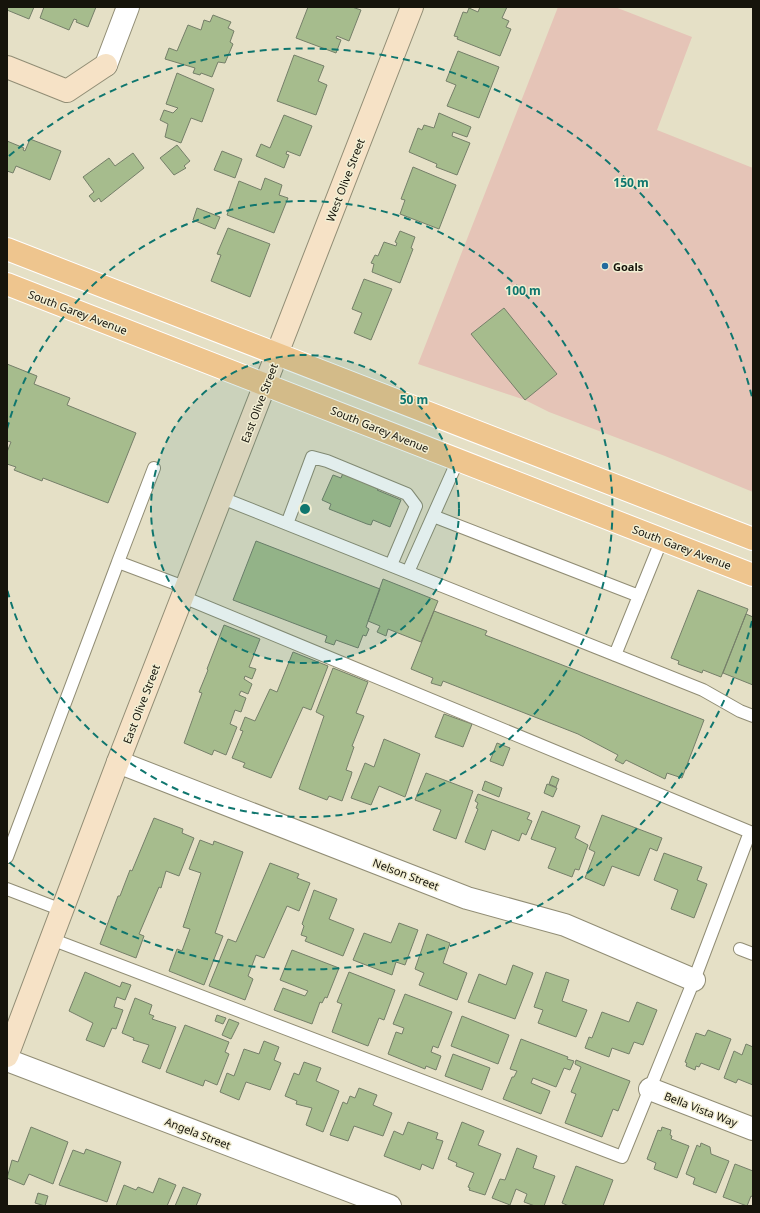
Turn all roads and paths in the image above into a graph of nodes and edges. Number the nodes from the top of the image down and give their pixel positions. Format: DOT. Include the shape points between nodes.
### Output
graph roads {
  1 [pos="128,7"];
  2 [pos="412,7"];
  3 [pos="7,67"];
  4 [pos="7,249"];
  5 [pos="7,284"];
  6 [pos="279,354"];
  7 [pos="266,384"];
  8 [pos="458,460"];
  9 [pos="154,468"];
  10 [pos="222,498"];
  11 [pos="433,516"];
  12 [pos="287,524"];
  13 [pos="662,539"];
  14 [pos="753,539"];
  15 [pos="118,562"];
  16 [pos="391,566"];
  17 [pos="408,572"];
  18 [pos="753,575"];
  19 [pos="185,593"];
  20 [pos="639,596"];
  21 [pos="616,655"];
  22 [pos="753,716"];
  23 [pos="118,762"];
  24 [pos="7,857"];
  25 [pos="7,889"];
  26 [pos="62,910"];
  27 [pos="51,939"];
  28 [pos="740,949"];
  29 [pos="753,954"];
  30 [pos="694,980"];
  31 [pos="7,1056"];
  32 [pos="7,1060"];
  33 [pos="650,1089"];
  34 [pos="753,1129"];
  35 [pos="390,1206"];
  1 -- 3 [label="street" via="106,65 67,91"];
  2 -- 6 [label="street, West Olive Street"];
  4 -- 6 [label="main road"];
  5 -- 7 [label="main road, South Garey Avenue"];
  6 -- 7 [label="street, East Olive Street"];
  6 -- 14 [label="main road"];
  7 -- 8 [label="main road, South Garey Avenue"];
  7 -- 10 [label="street, East Olive Street"];
  8 -- 11 [label="lane"];
  8 -- 13 [label="main road, South Garey Avenue"];
  9 -- 15 [label="lane"];
  10 -- 12 [label="lane"];
  10 -- 19 [label="street, East Olive Street"];
  11 -- 17 [label="lane"];
  11 -- 20 [label="lane"];
  12 -- 16 [label="lane"];
  12 -- 16 [label="lane" via="312,457 327,461 408,494 416,506"];
  13 -- 18 [label="main road, South Garey Avenue"];
  13 -- 20 [label="lane"];
  15 -- 19 [label="lane"];
  15 -- 24 [label="lane"];
  16 -- 17 [label="lane"];
  17 -- 21 [label="lane"];
  19 -- 23 [label="street, East Olive Street"];
  19 -- 30 [label="lane" via="750,832"];
  20 -- 21 [label="lane"];
  21 -- 22 [label="lane" via="703,690"];
  23 -- 26 [label="street, East Olive Street"];
  23 -- 30 [label="street, Nelson Street" via="467,898 565,925"];
  25 -- 26 [label="lane"];
  26 -- 27 [label="street, East Olive Street"];
  27 -- 31 [label="street, East Olive Street"];
  27 -- 33 [label="lane" via="622,1157"];
  28 -- 29 [label="lane"];
  30 -- 33 [label="lane"];
  32 -- 35 [label="street, Angela Street"];
  33 -- 34 [label="street, Bella Vista Way"];
}
